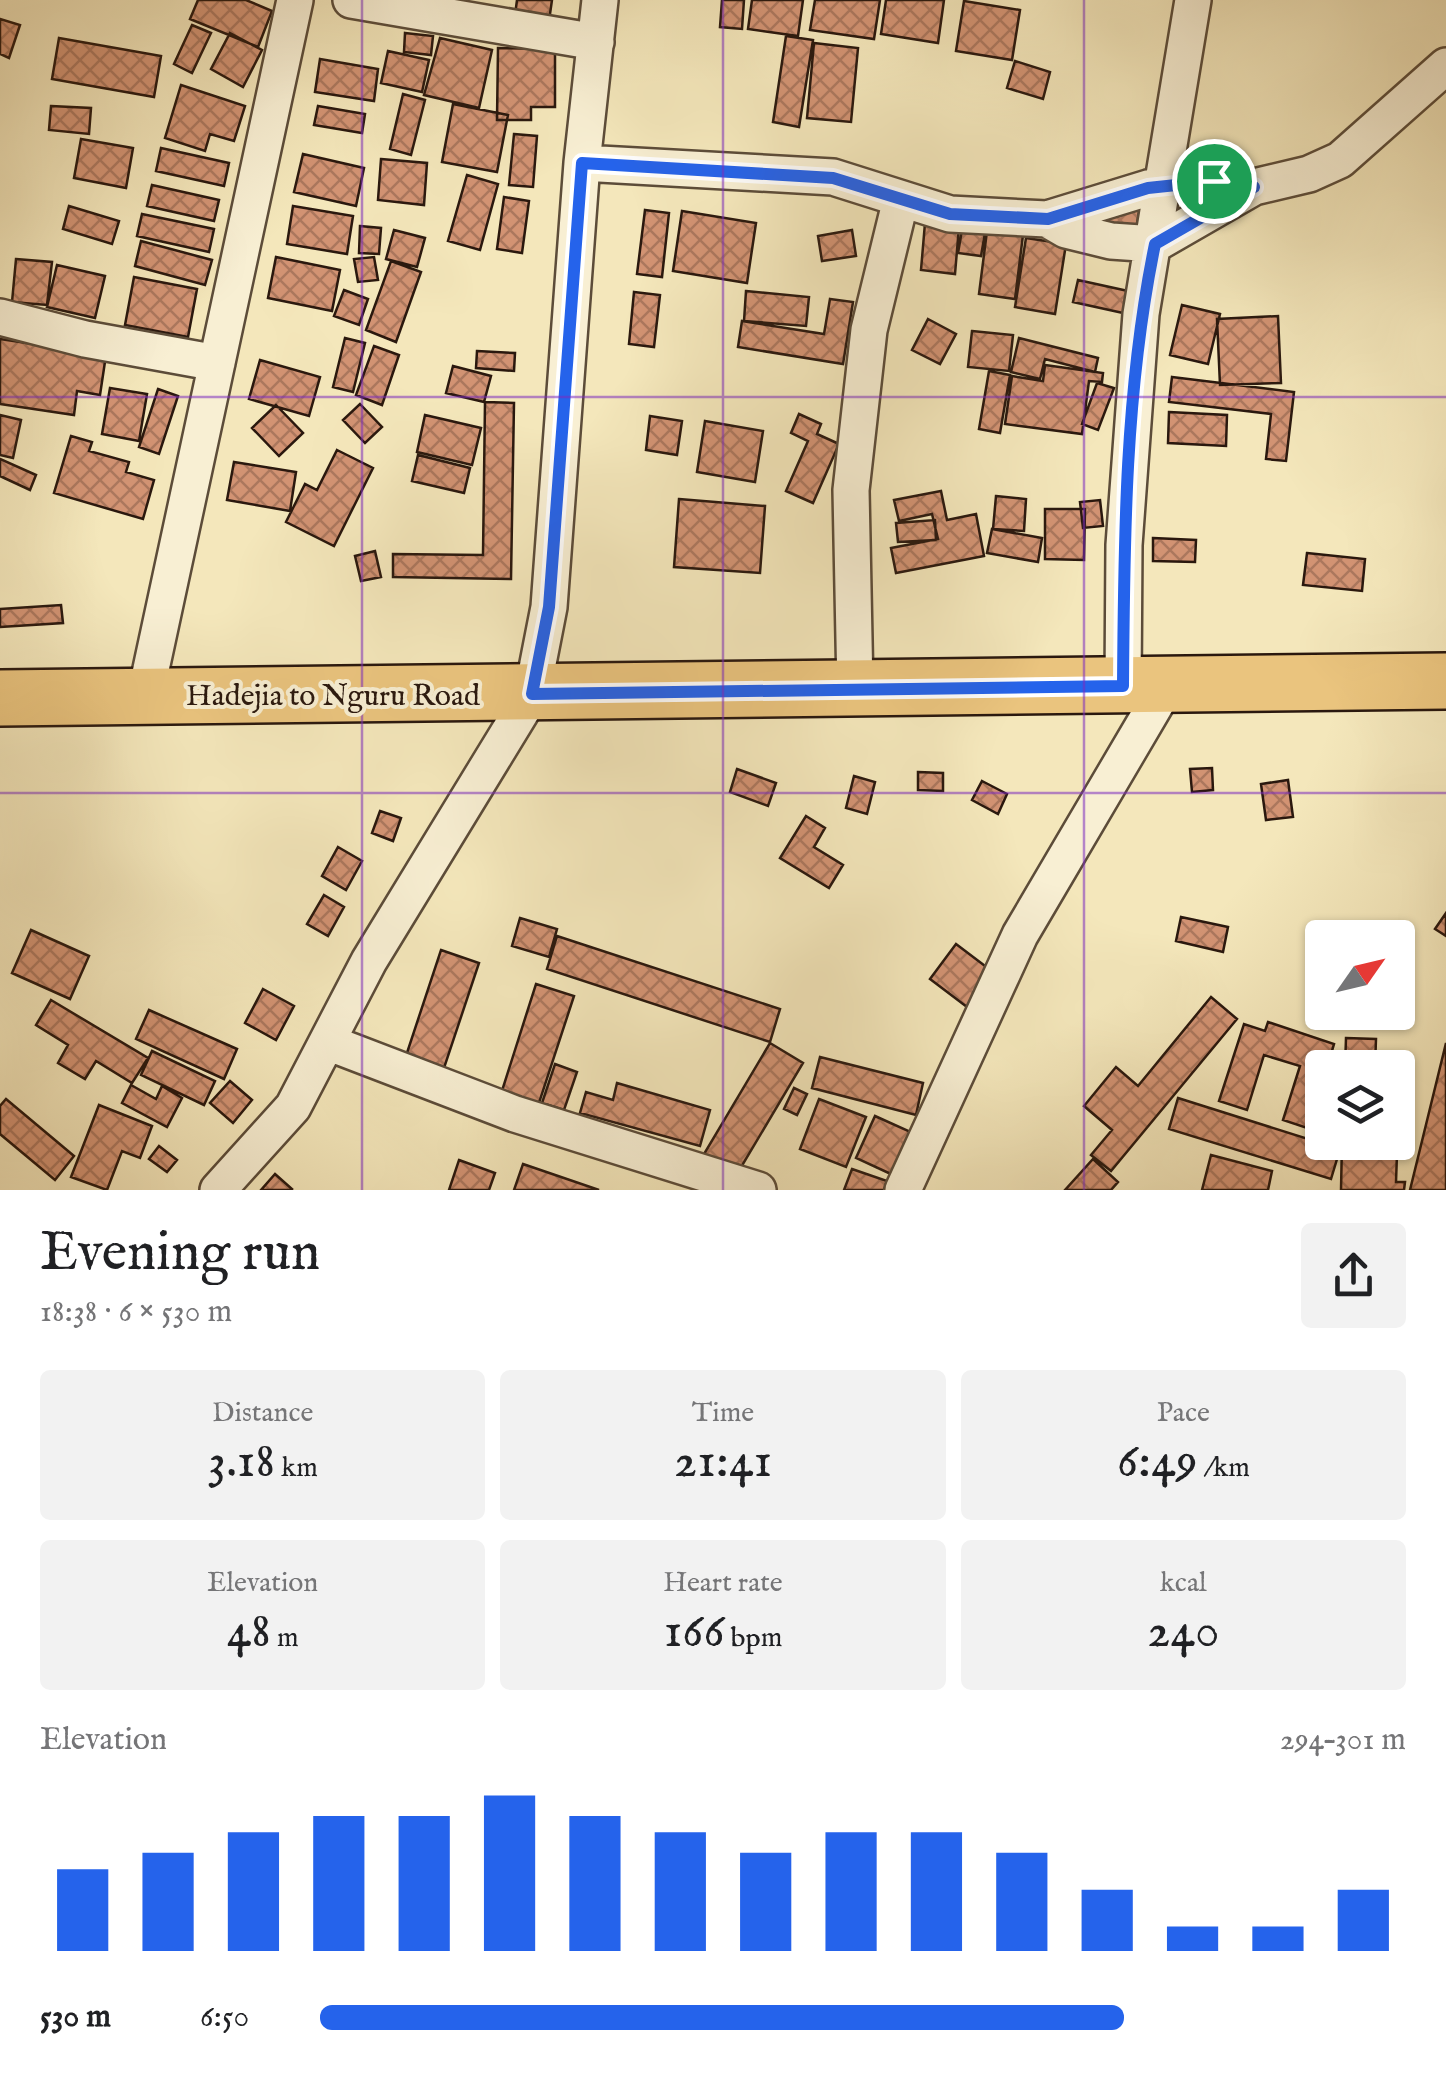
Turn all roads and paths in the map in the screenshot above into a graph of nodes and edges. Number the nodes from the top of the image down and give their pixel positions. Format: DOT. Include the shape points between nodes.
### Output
graph roads {
  1 [pos="296,0"];
  2 [pos="351,0"];
  3 [pos="600,0"];
  4 [pos="1194,0"];
  5 [pos="596,42"];
  6 [pos="1446,66"];
  7 [pos="582,163"];
  8 [pos="1162,186"];
  9 [pos="1254,187"];
  10 [pos="901,199"];
  11 [pos="1048,219"];
  12 [pos="1155,244"];
  13 [pos="0,317"];
  14 [pos="217,363"];
  15 [pos="1446,681"];
  16 [pos="1145,685"];
  17 [pos="855,690"];
  18 [pos="532,694"];
  19 [pos="144,697"];
  20 [pos="0,698"];
  21 [pos="327,1042"];
  22 [pos="218,1190"];
  23 [pos="758,1190"];
  24 [pos="903,1190"];
  1 -- 14 [label="street"];
  2 -- 5 [label="street"];
  3 -- 5 [label="street"];
  4 -- 8 [label="street"];
  5 -- 7 [label="street"];
  6 -- 9 [label="street" via="1340,160"];
  7 -- 10 [label="street" via="833,178"];
  7 -- 18 [label="street" via="549,607"];
  8 -- 9 [label="street" via="1214,181"];
  8 -- 11 [label="street"];
  8 -- 12 [label="street"];
  9 -- 12 [label="street"];
  10 -- 11 [label="street" via="950,214"];
  10 -- 17 [label="street" via="869,330 850,490"];
  11 -- 12 [label="street" via="1066,230"];
  12 -- 16 [label="street" via="1140,314 1125,526"];
  13 -- 14 [label="street"];
  14 -- 19 [label="street"];
  15 -- 16 [label="main road, Hadejia to Nguru Road"];
  16 -- 17 [label="main road, Hadejia to Nguru Road"];
  16 -- 24 [label="street"];
  17 -- 18 [label="main road, Hadejia to Nguru Road"];
  18 -- 19 [label="main road, Hadejia to Nguru Road"];
  18 -- 21 [label="street"];
  19 -- 20 [label="main road, Hadejia to Nguru Road"];
  21 -- 22 [label="street" via="293,1107"];
  21 -- 23 [label="street" via="515,1114"];
}
